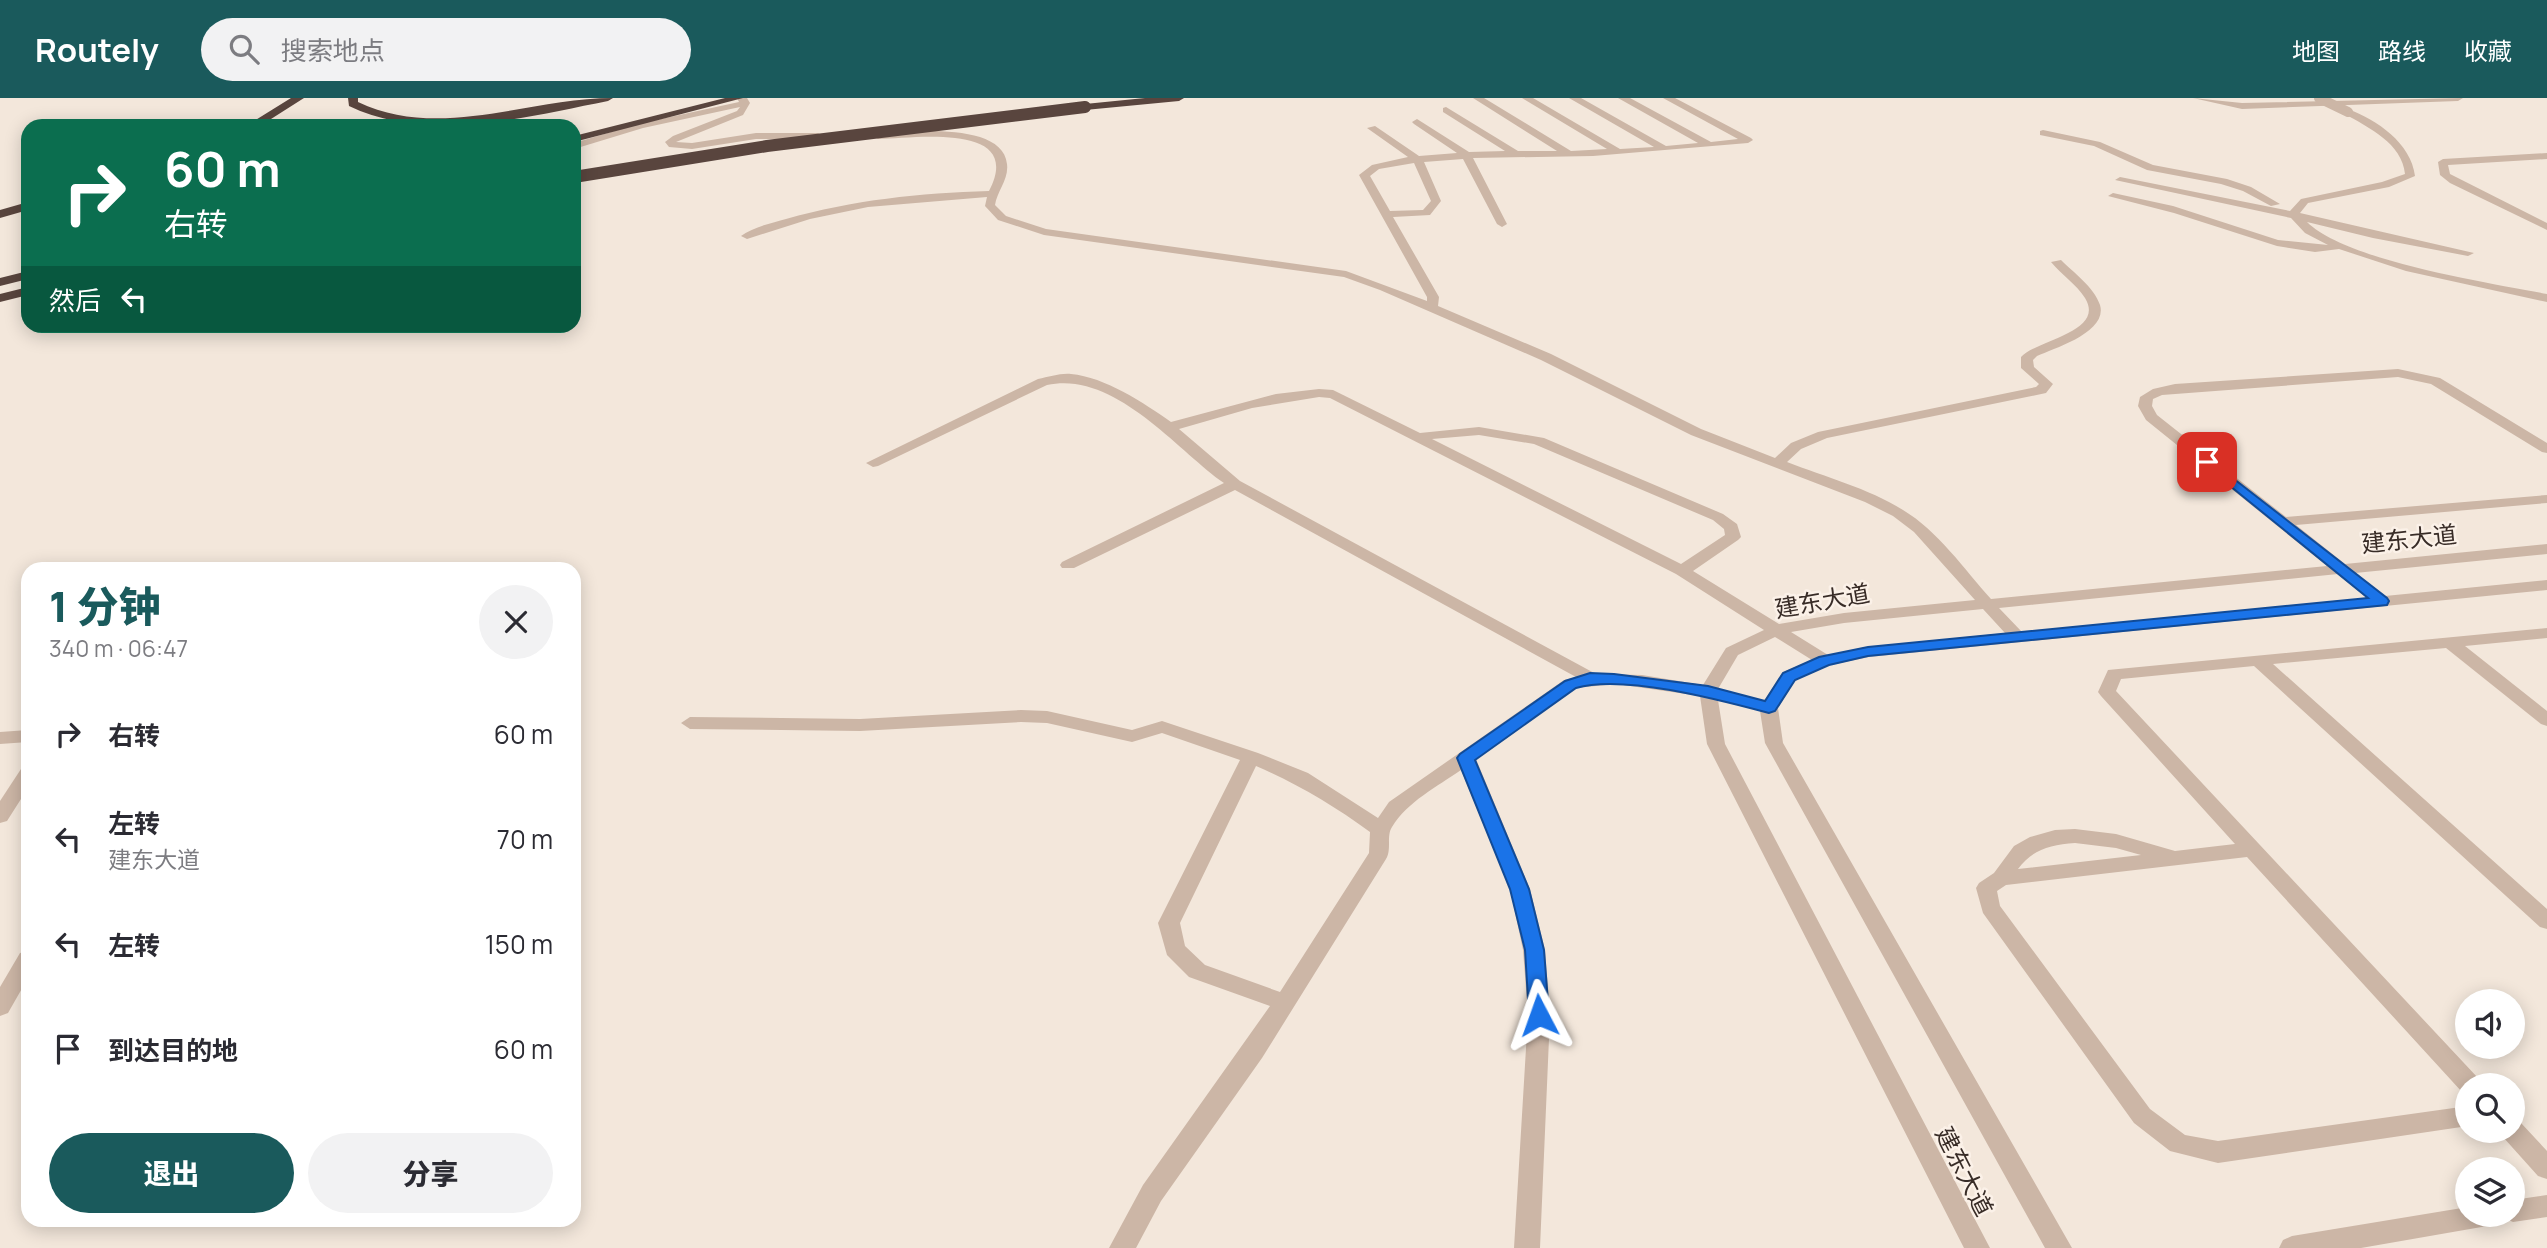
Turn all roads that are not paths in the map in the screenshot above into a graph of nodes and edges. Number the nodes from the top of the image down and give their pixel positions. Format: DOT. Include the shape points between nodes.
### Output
graph roads {
  1 [pos="299,98"];
  2 [pos="353,98"];
  3 [pos="608,98"];
  4 [pos="700,98"];
  5 [pos="1179,98"];
  6 [pos="1527,98"];
  7 [pos="1574,98"];
  8 [pos="1623,98"];
  9 [pos="1668,98"];
  10 [pos="2198,98"];
  11 [pos="2319,98"];
  12 [pos="2458,98"];
  13 [pos="1478,99"];
  14 [pos="742,100"];
  15 [pos="1446,110"];
  16 [pos="264,119"];
  17 [pos="411,119"];
  18 [pos="465,119"];
  19 [pos="1417,122"];
  20 [pos="581,127"];
  21 [pos="1372,128"];
  22 [pos="2043,133"];
  23 [pos="581,137"];
  24 [pos="581,144"];
  25 [pos="1709,145"];
  26 [pos="1662,147"];
  27 [pos="1617,151"];
  28 [pos="1514,153"];
  29 [pos="1569,154"];
  30 [pos="1466,155"];
  31 [pos="2547,156"];
  32 [pos="1418,160"];
  33 [pos="581,176"];
  34 [pos="2120,180"];
  35 [pos="993,194"];
  36 [pos="2113,196"];
  37 [pos="21,208"];
  38 [pos="0,214"];
  39 [pos="1386,214"];
  40 [pos="2294,215"];
  41 [pos="1502,225"];
  42 [pos="2547,227"];
  43 [pos="747,236"];
  44 [pos="2342,248"];
  45 [pos="2468,253"];
  46 [pos="2057,262"];
  47 [pos="21,265"];
  48 [pos="0,270"];
  49 [pos="21,277"];
  50 [pos="0,282"];
  51 [pos="21,293"];
  52 [pos="0,298"];
  53 [pos="2547,298"];
  54 [pos="1432,308"];
  55 [pos="1168,428"];
  56 [pos="1419,437"];
  57 [pos="2547,449"];
  58 [pos="873,463"];
  59 [pos="1778,463"];
  60 [pos="1235,484"];
  61 [pos="2547,499"];
  62 [pos="2282,522"];
  63 [pos="2547,549"];
  64 [pos="1068,565"];
  65 [pos="2342,569"];
  66 [pos="1682,570"];
  67 [pos="2547,585"];
  68 [pos="2381,601"];
  69 [pos="1987,604"];
  70 [pos="1776,630"];
  71 [pos="2547,633"];
  72 [pos="2017,637"];
  73 [pos="2449,642"];
  74 [pos="2258,660"];
  75 [pos="1825,661"];
  76 [pos="1590,678"];
  77 [pos="1708,691"];
  78 [pos="1769,708"];
  79 [pos="2547,720"];
  80 [pos="690,723"];
  81 [pos="21,736"];
  82 [pos="0,738"];
  83 [pos="1251,757"];
  84 [pos="1466,758"];
  85 [pos="21,784"];
  86 [pos="0,816"];
  87 [pos="1380,829"];
  88 [pos="2252,849"];
  89 [pos="2174,858"];
  90 [pos="2001,878"];
  91 [pos="2547,921"];
  92 [pos="21,971"];
  93 [pos="1284,1002"];
  94 [pos="0,1007"];
  95 [pos="2459,1073"];
  96 [pos="2455,1118"];
  97 [pos="2524,1143"];
  98 [pos="2547,1168"];
  99 [pos="2547,1206"];
  100 [pos="2525,1209"];
  101 [pos="2455,1220"];
  102 [pos="1122,1248"];
  103 [pos="1527,1248"];
  104 [pos="1977,1248"];
  105 [pos="2059,1248"];
  106 [pos="2292,1248"];
  1 -- 16 [label="highway"];
  2 -- 17 [label="highway" via="353,104 364,112"];
  3 -- 18 [label="highway"];
  4 -- 20 [label="highway"];
  5 -- 33 [label="highway, bridge" via="767,146"];
  6 -- 27 [label="street"];
  7 -- 26 [label="street"];
  8 -- 25 [label="street"];
  9 -- 25 [label="street" via="1748,140"];
  10 -- 12 [label="street" via="2242,106"];
  11 -- 40 [label="street, bridge" via="2393,141 2411,172 2385,185 2305,201"];
  13 -- 29 [label="street"];
  14 -- 23 [label="highway"];
  14 -- 24 [label="street"];
  14 -- 35 [label="street" via="740,113 676,138 671,145 756,136 970,137 989,142 1001,154 1002,178"];
  15 -- 28 [label="street"];
  19 -- 30 [label="street"];
  21 -- 32 [label="street"];
  22 -- 40 [label="street" via="2097,144 2151,168 2223,181"];
  25 -- 26 [label="street"];
  26 -- 27 [label="street"];
  27 -- 29 [label="street"];
  28 -- 29 [label="street"];
  28 -- 30 [label="street"];
  30 -- 32 [label="street"];
  30 -- 41 [label="street"];
  31 -- 42 [label="street" via="2443,162 2445,175 2454,181"];
  32 -- 39 [label="street" via="1436,201 1426,213"];
  32 -- 39 [label="street" via="1383,164 1364,172"];
  34 -- 40 [label="street"];
  35 -- 43 [label="street" via="928,195 821,212"];
  35 -- 54 [label="street" via="990,206 994,212 1028,228 1324,269"];
  36 -- 44 [label="street" via="2264,239"];
  37 -- 38 [label="highway"];
  39 -- 54 [label="street" via="1433,297"];
  40 -- 44 [label="street" via="2307,230"];
  40 -- 45 [label="street"];
  44 -- 53 [label="street"];
  46 -- 59 [label="street" via="2095,310 2084,328 2026,360 2028,368 2046,384 2041,390 1823,435 1797,446"];
  47 -- 48 [label="highway"];
  49 -- 50 [label="highway"];
  51 -- 52 [label="highway"];
  54 -- 59 [label="street" via="1546,357 1696,432"];
  55 -- 56 [label="street" via="1213,413 1324,392"];
  55 -- 58 [label="street" via="1145,411 1081,380 1062,377"];
  55 -- 60 [label="street" via="1209,467"];
  56 -- 66 [label="street"];
  56 -- 66 [label="street" via="1456,430 1508,432 1565,452 1732,527 1733,537"];
  57 -- 62 [label="street" via="2435,381 2398,373 2175,388 2147,397 2145,406 2151,416"];
  59 -- 69 [label="street" via="1898,513 1919,529"];
  60 -- 64 [label="street"];
  60 -- 76 [label="street"];
  61 -- 62 [label="street"];
  62 -- 65 [label="street"];
  63 -- 65 [label="street, 建东大道"];
  65 -- 68 [label="street"];
  65 -- 69 [label="street, 建东大道"];
  66 -- 70 [label="street"];
  67 -- 68 [label="street"];
  68 -- 72 [label="street"];
  69 -- 70 [label="street, 建东大道" via="1844,618"];
  69 -- 72 [label="street"];
  70 -- 75 [label="street"];
  70 -- 77 [label="street, 建东大道" via="1732,652"];
  71 -- 73 [label="street"];
  72 -- 75 [label="street" via="1868,652"];
  73 -- 74 [label="street"];
  73 -- 79 [label="street"];
  74 -- 88 [label="street" via="2114,674 2107,692"];
  74 -- 91 [label="street"];
  75 -- 78 [label="street" via="1789,676"];
  76 -- 77 [label="street"];
  76 -- 84 [label="street" via="1570,684"];
  77 -- 78 [label="street"];
  77 -- 104 [label="street, 建东大道" via="1716,744"];
  78 -- 105 [label="street, 建东大道" via="1774,743"];
  80 -- 83 [label="street" via="860,725 1048,717 1132,736 1162,727"];
  81 -- 82 [label="street"];
  83 -- 87 [label="street" via="1301,778"];
  83 -- 93 [label="street" via="1169,923 1175,949 1197,971"];
  84 -- 87 [label="street" via="1396,807"];
  84 -- 103 [label="street" via="1520,889 1534,950 1539,1015"];
  85 -- 86 [label="street"];
  87 -- 93 [label="street" via="1379,855"];
  88 -- 89 [label="street"];
  88 -- 95 [label="street"];
  89 -- 90 [label="street"];
  89 -- 90 [label="street" via="2122,841 2071,837 2024,849"];
  90 -- 96 [label="street" via="1986,888 1990,908 2143,1116 2179,1144 2218,1152"];
  92 -- 94 [label="street"];
  93 -- 102 [label="street" via="1153,1193"];
  97 -- 98 [label="street"];
  99 -- 100 [label="street"];
  101 -- 106 [label="street"];
}
